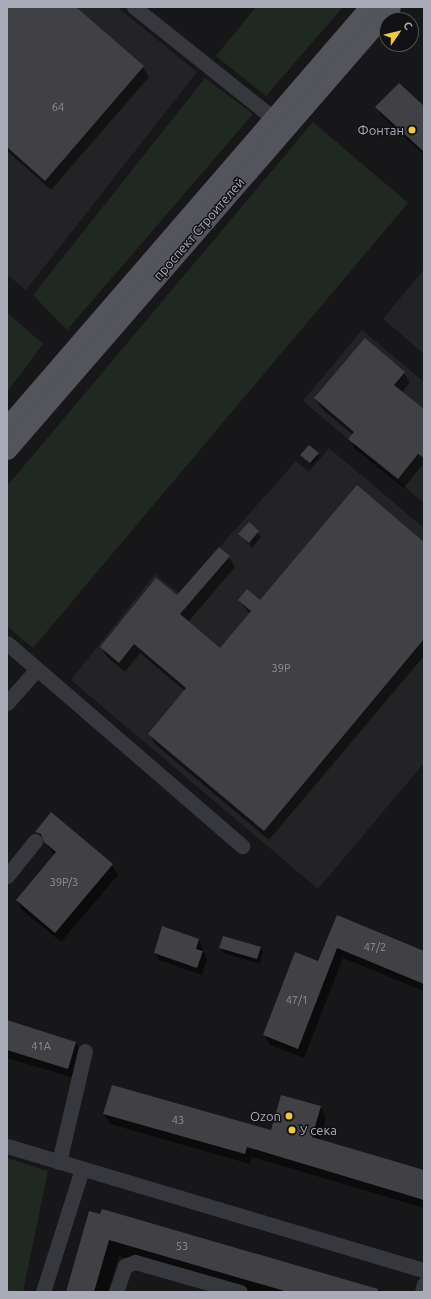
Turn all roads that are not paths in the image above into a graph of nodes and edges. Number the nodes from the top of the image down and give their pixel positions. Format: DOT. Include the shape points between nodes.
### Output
graph roads {
  1 [pos="134,7"];
  2 [pos="369,7"];
  3 [pos="391,7"];
  4 [pos="279,124"];
  5 [pos="7,426"];
  6 [pos="7,450"];
  7 [pos="7,643"];
  8 [pos="37,669"];
  9 [pos="7,703"];
  10 [pos="35,841"];
  11 [pos="242,846"];
  12 [pos="7,876"];
  13 [pos="85,1051"];
  14 [pos="7,1146"];
  15 [pos="58,1162"];
  16 [pos="82,1169"];
  17 [pos="424,1270"];
  18 [pos="424,1284"];
  19 [pos="43,1292"];
  20 [pos="116,1292"];
  21 [pos="240,1292"];
  22 [pos="422,1292"];
  1 -- 4 [label="lane"];
  2 -- 4 [label="main road, проспект Строителей"];
  3 -- 4 [label="main road, проспект Строителей"];
  4 -- 5 [label="main road, проспект Строителей"];
  4 -- 6 [label="main road, проспект Строителей"];
  7 -- 8 [label="lane"];
  8 -- 9 [label="lane"];
  8 -- 11 [label="lane"];
  10 -- 12 [label="lane"];
  13 -- 15 [label="lane"];
  14 -- 15 [label="lane"];
  15 -- 16 [label="lane"];
  16 -- 17 [label="lane"];
  16 -- 19 [label="lane"];
  18 -- 22 [label="lane"];
  20 -- 21 [label="lane" via="125,1264 135,1262"];
}
